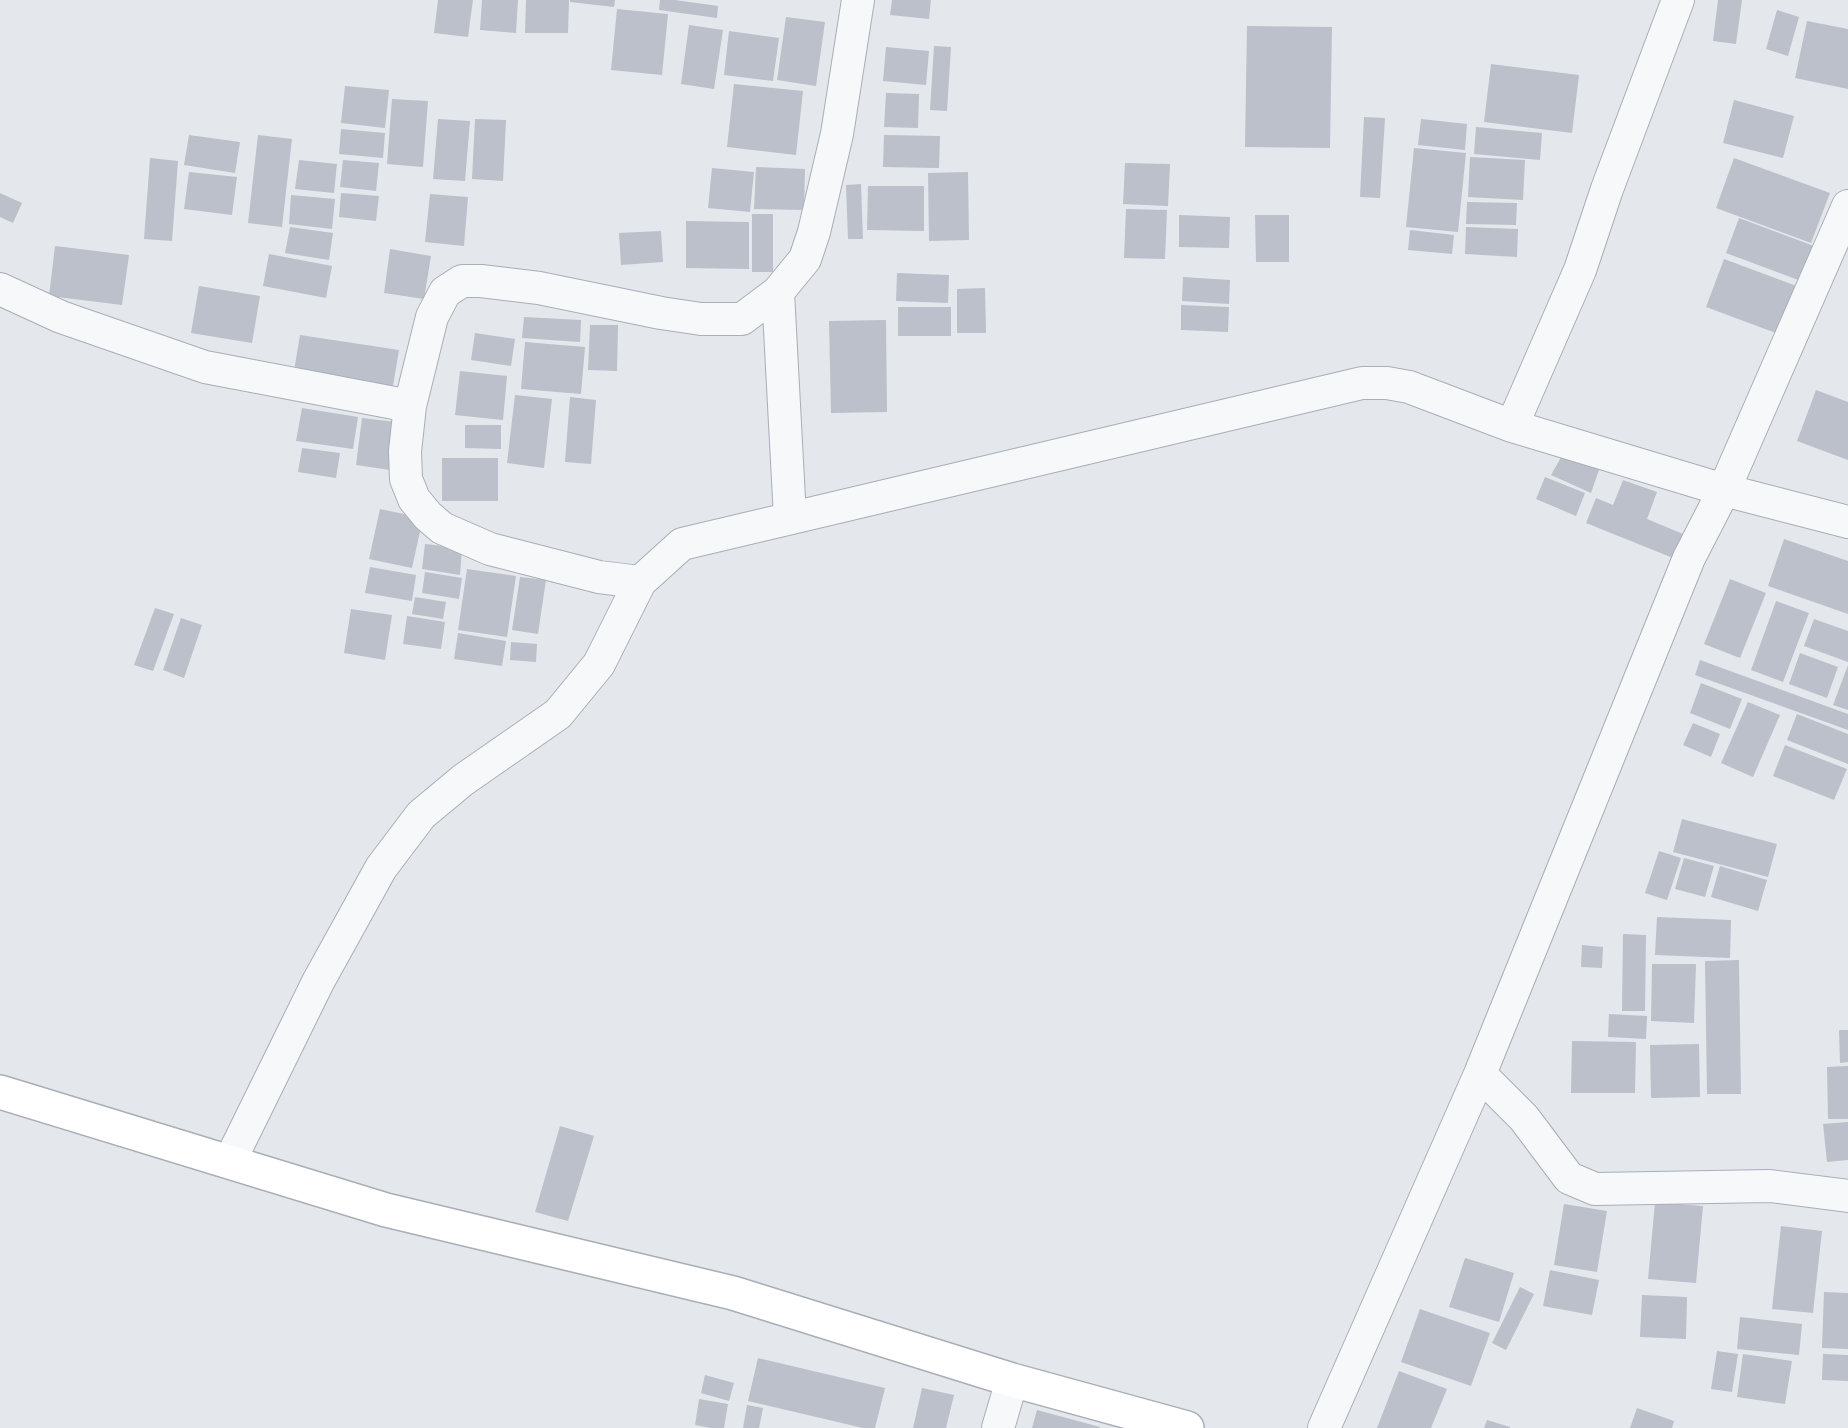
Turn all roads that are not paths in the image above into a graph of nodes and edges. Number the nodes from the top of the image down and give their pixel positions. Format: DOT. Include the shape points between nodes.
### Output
graph roads {
  1 [pos="858,0"];
  2 [pos="1678,0"];
  3 [pos="1848,206"];
  4 [pos="0,289"];
  5 [pos="778,292"];
  6 [pos="410,406"];
  7 [pos="1512,426"];
  8 [pos="1724,490"];
  9 [pos="790,518"];
  10 [pos="1848,522"];
  11 [pos="640,582"];
  12 [pos="1480,1074"];
  13 [pos="0,1092"];
  14 [pos="230,1161"];
  15 [pos="1848,1196"];
  16 [pos="1012,1380"];
  17 [pos="998,1428"];
  18 [pos="1187,1428"];
  19 [pos="1324,1428"];
  1 -- 5 [label="street" via="837,134 814,232 805,259"];
  2 -- 7 [label="street" via="1580,270"];
  3 -- 8 [label="street"];
  4 -- 6 [label="street" via="61,317 205,367"];
  5 -- 6 [label="street" via="742,319 701,319 539,288 462,281 445,292 432,317"];
  5 -- 9 [label="street"];
  6 -- 11 [label="street" via="406,479 414,499 442,528 490,549 599,577"];
  7 -- 8 [label="street"];
  7 -- 9 [label="street" via="1409,387 1362,383"];
  8 -- 10 [label="street"];
  8 -- 12 [label="street" via="1689,558"];
  9 -- 11 [label="street" via="682,544"];
  11 -- 14 [label="street" via="599,664 558,714 463,780 421,815 381,868 318,982"];
  12 -- 15 [label="street" via="1524,1118 1569,1178 1594,1189 1770,1186"];
  12 -- 19 [label="street"];
  13 -- 14 [label="street"];
  14 -- 16 [label="street" via="386,1210 733,1293"];
  16 -- 17 [label="street"];
  16 -- 18 [label="street"];
}
